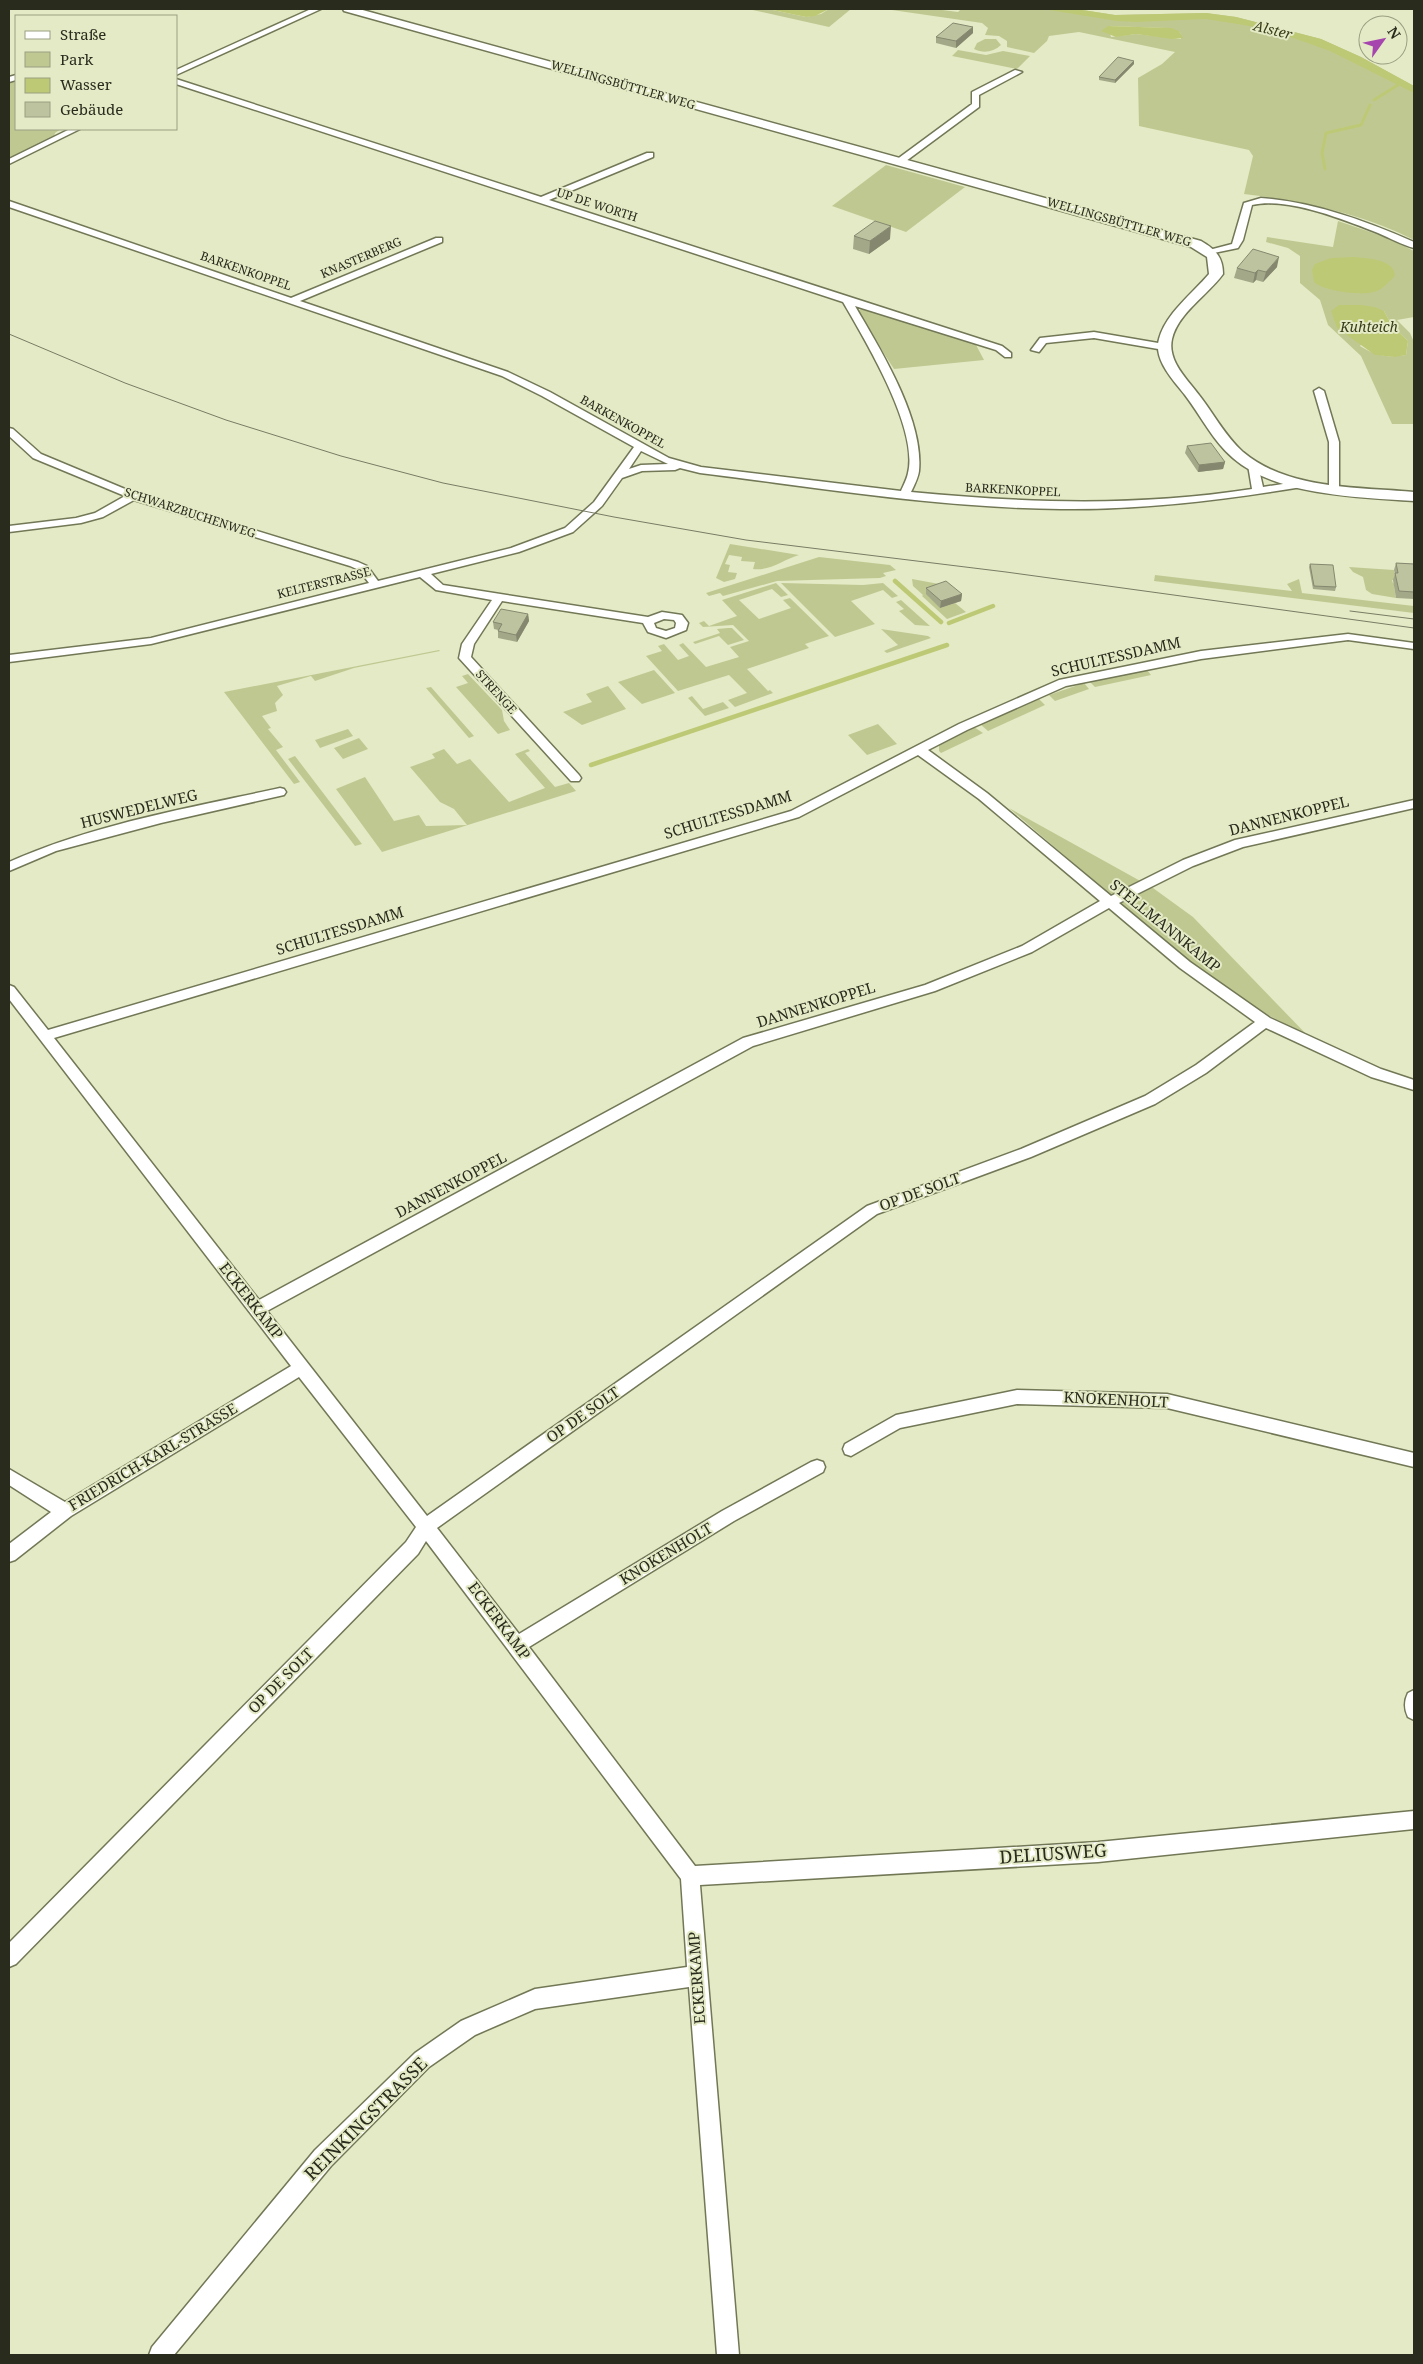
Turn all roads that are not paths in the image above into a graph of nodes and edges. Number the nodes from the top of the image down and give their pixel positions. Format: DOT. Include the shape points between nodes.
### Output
graph roads {
  1 [pos="317,9"];
  2 [pos="348,9"];
  3 [pos="178,72"];
  4 [pos="1018,72"];
  5 [pos="178,82"];
  6 [pos="74,130"];
  7 [pos="650,155"];
  8 [pos="9,162"];
  9 [pos="899,162"];
  10 [pos="542,200"];
  11 [pos="9,204"];
  12 [pos="439,240"];
  13 [pos="1414,245"];
  14 [pos="1212,252"];
  15 [pos="293,300"];
  16 [pos="847,300"];
  17 [pos="1164,347"];
  18 [pos="1036,350"];
  19 [pos="1008,355"];
  20 [pos="1319,391"];
  21 [pos="9,431"];
  22 [pos="639,447"];
  23 [pos="1253,465"];
  24 [pos="700,470"];
  25 [pos="620,475"];
  26 [pos="1302,484"];
  27 [pos="1334,488"];
  28 [pos="1258,491"];
  29 [pos="905,495"];
  30 [pos="133,496"];
  31 [pos="1414,497"];
  32 [pos="9,529"];
  33 [pos="422,573"];
  34 [pos="375,584"];
  35 [pos="499,598"];
  36 [pos="650,621"];
  37 [pos="1414,646"];
  38 [pos="9,659"];
  39 [pos="921,750"];
  40 [pos="575,778"];
  41 [pos="280,792"];
  42 [pos="1414,804"];
  43 [pos="9,867"];
  44 [pos="1109,902"];
  45 [pos="11,996"];
  46 [pos="1265,1022"];
  47 [pos="44,1036"];
  48 [pos="1414,1085"];
  49 [pos="257,1309"];
  50 [pos="302,1367"];
  51 [pos="851,1449"];
  52 [pos="1414,1460"];
  53 [pos="817,1467"];
  54 [pos="9,1476"];
  55 [pos="65,1511"];
  56 [pos="426,1526"];
  57 [pos="9,1554"];
  58 [pos="517,1645"];
  59 [pos="1414,1699"];
  60 [pos="1414,1710"];
  61 [pos="1414,1820"];
  62 [pos="690,1876"];
  63 [pos="9,1957"];
  64 [pos="697,1976"];
  65 [pos="160,2355"];
  66 [pos="728,2355"];
  1 -- 3 [label="street"];
  2 -- 9 [label="main road, WELLINGSBÜTTLER WEG"];
  4 -- 9 [label="street" via="975,94 976,105"];
  5 -- 10 [label="street, UP DE WORTH"];
  6 -- 8 [label="street"];
  7 -- 10 [label="street"];
  9 -- 14 [label="main road, WELLINGSBÜTTLER WEG" via="1188,242"];
  10 -- 16 [label="street, UP DE WORTH"];
  11 -- 15 [label="street, BARKENKOPPEL"];
  12 -- 15 [label="street, KNASTERBERG"];
  13 -- 14 [label="street" via="1329,213 1277,202 1252,201 1248,203 1235,246"];
  14 -- 17 [label="main road" via="1217,263 1216,274 1169,329"];
  15 -- 22 [label="street, BARKENKOPPEL" via="505,374"];
  16 -- 19 [label="street, UP DE WORTH" via="1000,348"];
  16 -- 29 [label="street" via="882,361 906,416 914,472"];
  17 -- 18 [label="street" via="1094,335 1042,340"];
  17 -- 23 [label="main road" via="1171,365 1226,441 1240,457"];
  20 -- 27 [label="street" via="1334,442"];
  21 -- 30 [label="street, SCHWARZBUCHENWEG" via="37,456"];
  22 -- 24 [label="street, BARKENKOPPEL" via="665,460"];
  22 -- 25 [label="street, KELTERSTRASSE"];
  23 -- 26 [label="main road"];
  23 -- 28 [label="street"];
  24 -- 25 [label="street" via="664,466 640,468"];
  24 -- 29 [label="street, BARKENKOPPEL"];
  25 -- 33 [label="street, KELTERSTRASSE" via="598,504 569,530 515,550"];
  26 -- 27 [label="main road"];
  26 -- 28 [label="street, BARKENKOPPEL"];
  27 -- 31 [label="main road"];
  28 -- 29 [label="street, BARKENKOPPEL" via="1142,504 1062,506"];
  30 -- 32 [label="street" via="99,515 77,521"];
  30 -- 34 [label="street, SCHWARZBUCHENWEG" via="354,564 363,568"];
  33 -- 34 [label="street, KELTERSTRASSE"];
  33 -- 35 [label="street" via="440,588"];
  34 -- 38 [label="street, KELTERSTRASSE" via="151,641"];
  35 -- 36 [label="street"];
  35 -- 40 [label="street, STRENGE" via="468,644 465,658"];
  37 -- 39 [label="street, SCHULTESSDAMM" via="1348,637 1201,655 1062,683"];
  39 -- 44 [label="street, STELLMANNKAMP" via="982,796"];
  39 -- 47 [label="street, SCHULTESSDAMM" via="795,814"];
  41 -- 43 [label="street, HUSWEDELWEG" via="52,848"];
  42 -- 44 [label="street, DANNENKOPPEL" via="1240,843 1188,863"];
  44 -- 46 [label="street, STELLMANNKAMP" via="1185,965"];
  44 -- 49 [label="street, DANNENKOPPEL" via="1026,949 979,970 930,988 748,1042"];
  45 -- 47 [label="street, ECKERKAMP"];
  46 -- 48 [label="street, STELLMANNKAMP" via="1376,1073"];
  46 -- 56 [label="street, OP DE SOLT" via="1201,1069 1150,1100 1026,1153 872,1210"];
  47 -- 49 [label="street, ECKERKAMP"];
  49 -- 50 [label="street, ECKERKAMP"];
  50 -- 55 [label="street, FRIEDRICH-KARL-STRASSE"];
  50 -- 56 [label="street, ECKERKAMP"];
  51 -- 52 [label="street, KNOKENHOLT" via="896,1422 1017,1397 1168,1401"];
  53 -- 58 [label="street, KNOKENHOLT" via="728,1516"];
  54 -- 55 [label="street"];
  55 -- 57 [label="street, FRIEDRICH-KARL-STRASSE"];
  56 -- 58 [label="street, ECKERKAMP"];
  56 -- 63 [label="street, OP DE SOLT" via="405,1555"];
  58 -- 62 [label="street, ECKERKAMP"];
  59 -- 60 [label="street"];
  61 -- 62 [label="street, DELIUSWEG" via="1098,1852"];
  62 -- 64 [label="street, ECKERKAMP"];
  64 -- 65 [label="street, REINKINGSTRASSE" via="535,1999 468,2028 422,2060 323,2158"];
  64 -- 66 [label="street, ECKERKAMP"];
}
